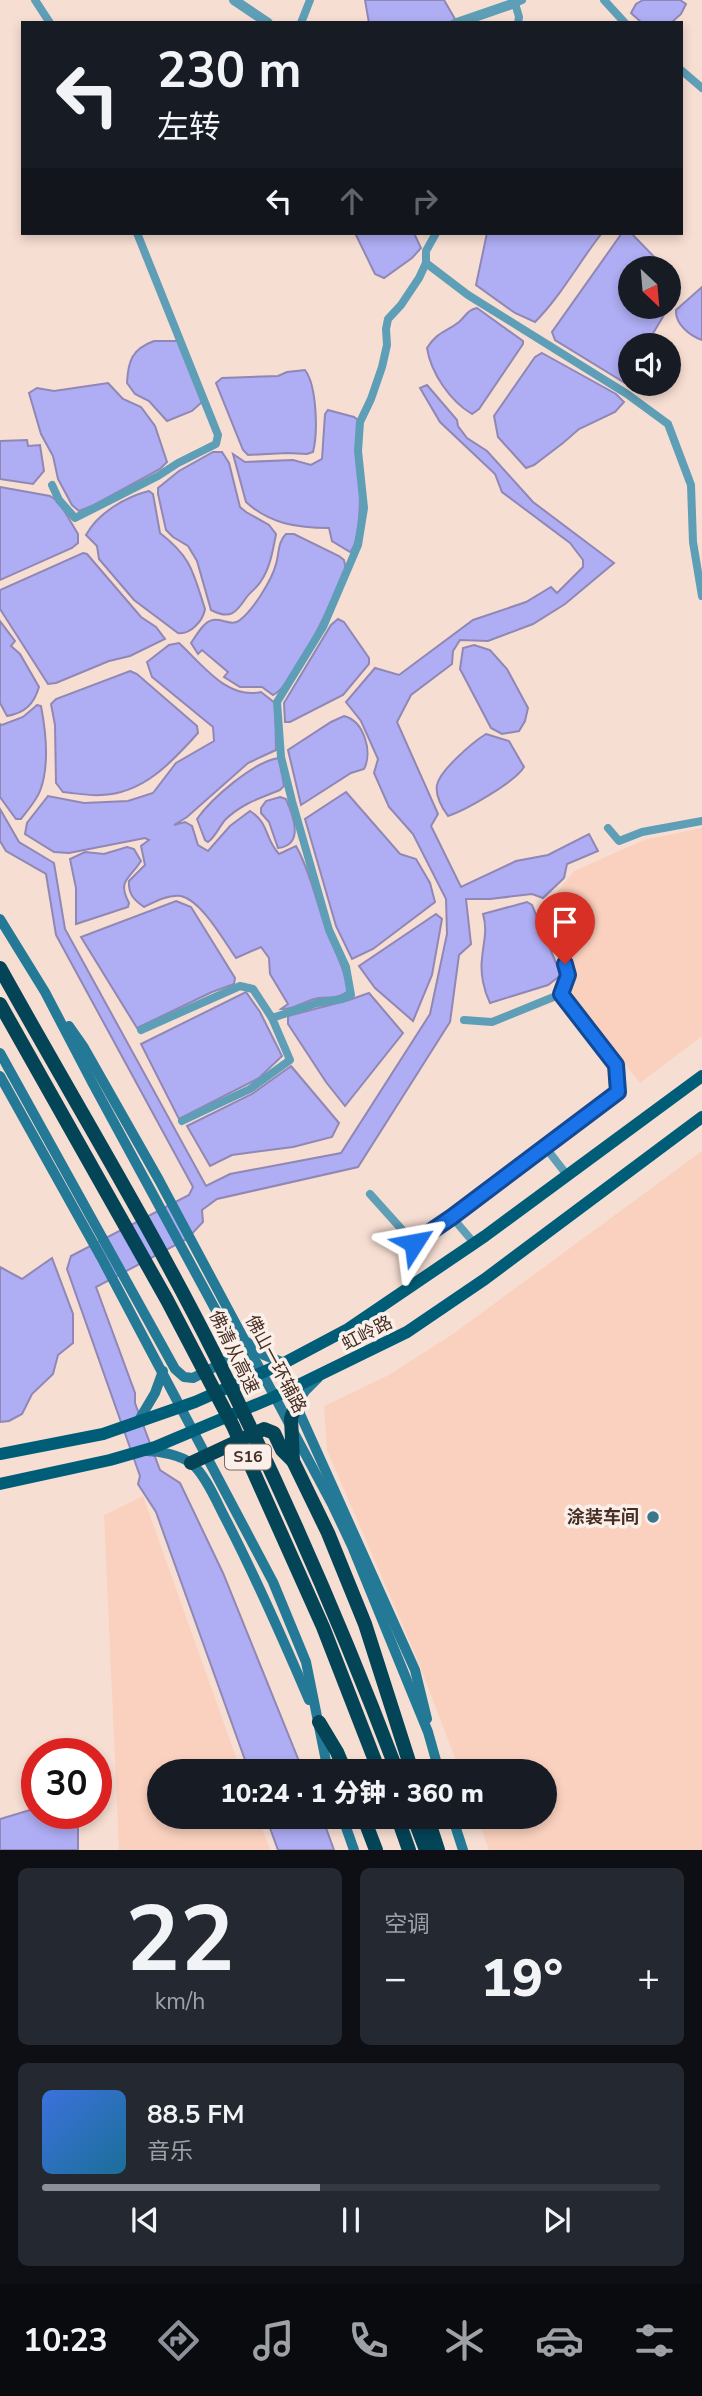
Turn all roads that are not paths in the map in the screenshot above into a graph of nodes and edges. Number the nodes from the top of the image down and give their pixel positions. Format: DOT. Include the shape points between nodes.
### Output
graph roads {
  1 [pos="35,0"];
  2 [pos="234,0"];
  3 [pos="310,0"];
  4 [pos="604,0"];
  5 [pos="519,1"];
  6 [pos="49,21"];
  7 [pos="265,21"];
  8 [pos="302,21"];
  9 [pos="463,21"];
  10 [pos="518,21"];
  11 [pos="623,21"];
  12 [pos="683,72"];
  13 [pos="702,89"];
  14 [pos="138,235"];
  15 [pos="435,235"];
  16 [pos="426,263"];
  17 [pos="52,485"];
  18 [pos="702,596"];
  19 [pos="702,821"];
  20 [pos="608,828"];
  21 [pos="0,919"];
  22 [pos="0,962"];
  23 [pos="565,964"];
  24 [pos="0,968"];
  25 [pos="13,992"];
  26 [pos="45,992"];
  27 [pos="561,994"];
  28 [pos="0,1004"];
  29 [pos="272,1018"];
  30 [pos="464,1020"];
  31 [pos="141,1030"];
  32 [pos="0,1054"];
  33 [pos="0,1076"];
  34 [pos="702,1076"];
  35 [pos="702,1117"];
  36 [pos="182,1121"];
  37 [pos="546,1148"];
  38 [pos="568,1175"];
  39 [pos="370,1194"];
  40 [pos="452,1217"];
  41 [pos="474,1243"];
  42 [pos="226,1329"];
  43 [pos="162,1348"];
  44 [pos="284,1363"];
  45 [pos="318,1377"];
  46 [pos="296,1405"];
  47 [pos="139,1420"];
  48 [pos="151,1450"];
  49 [pos="0,1454"];
  50 [pos="293,1461"];
  51 [pos="191,1463"];
  52 [pos="0,1484"];
  53 [pos="319,1722"];
  54 [pos="428,1732"];
  55 [pos="326,1759"];
  56 [pos="340,1759"];
  57 [pos="374,1759"];
  58 [pos="392,1759"];
  59 [pos="408,1759"];
  60 [pos="436,1759"];
  61 [pos="347,1829"];
  62 [pos="368,1829"];
  63 [pos="402,1829"];
  64 [pos="419,1829"];
  65 [pos="431,1829"];
  66 [pos="456,1829"];
  67 [pos="354,1850"];
  68 [pos="376,1850"];
  69 [pos="409,1850"];
  70 [pos="426,1850"];
  71 [pos="438,1850"];
  72 [pos="463,1850"];
  1 -- 6 [label="street"];
  2 -- 7 [label="street"];
  3 -- 8 [label="street"];
  4 -- 11 [label="street"];
  5 -- 9 [label="street"];
  5 -- 10 [label="street"];
  12 -- 13 [label="street"];
  14 -- 17 [label="street" via="218,435 216,444 75,518"];
  15 -- 16 [label="street" via="426,251"];
  16 -- 18 [label="street" via="668,424 691,485 692,542"];
  16 -- 29 [label="street" via="388,319 382,366 360,422 364,509 358,545 328,616 277,702 283,768 351,995"];
  19 -- 20 [label="street" via="642,831 620,841"];
  21 -- 26 [label="main road, 佛山一环辅路"];
  22 -- 25 [label="highway"];
  23 -- 27 [label="street" via="568,975"];
  24 -- 25 [label="highway, 佛清从高速 / S16"];
  25 -- 58 [label="highway, 佛清从高速 / S16" via="214,1354 314,1567"];
  26 -- 42 [label="main road, 佛山一环辅路"];
  26 -- 54 [label="main road, 佛山一环辅路" via="83,1046 159,1180 333,1506"];
  27 -- 30 [label="street" via="492,1022"];
  27 -- 37 [label="street" via="616,1065 618,1092"];
  28 -- 57 [label="highway, 佛清从高速 / S16" via="237,1434 323,1627"];
  29 -- 31 [label="street" via="253,989 240,986"];
  29 -- 36 [label="street" via="290,1060 250,1089"];
  32 -- 43 [label="main road, 佛山一环辅路"];
  33 -- 53 [label="main road" via="127,1304 273,1582 306,1662"];
  34 -- 38 [label="main road, 虹岭路"];
  35 -- 45 [label="main road, 虹岭路" via="407,1332"];
  37 -- 38 [label="street"];
  37 -- 40 [label="street"];
  38 -- 41 [label="main road, 虹岭路"];
  39 -- 40 [label="street" via="414,1243"];
  40 -- 41 [label="street"];
  41 -- 44 [label="main road, 虹岭路" via="348,1329"];
  42 -- 43 [label="main road, 佛山一环辅路" via="232,1345 228,1360 193,1378 175,1369"];
  42 -- 44 [label="main road"];
  43 -- 47 [label="main road" via="165,1366 160,1383"];
  44 -- 47 [label="main road, 虹岭路" via="195,1402"];
  45 -- 46 [label="main road"];
  45 -- 48 [label="main road, 虹岭路"];
  46 -- 50 [label="highway" via="291,1418"];
  46 -- 54 [label="main road" via="415,1670"];
  47 -- 49 [label="main road, 虹岭路" via="103,1434"];
  48 -- 51 [label="main road"];
  48 -- 52 [label="main road, 虹岭路"];
  50 -- 51 [label="highway" via="274,1433 264,1429"];
  50 -- 59 [label="highway" via="365,1624"];
  51 -- 53 [label="main road" via="248,1562"];
  53 -- 55 [label="main road"];
  53 -- 56 [label="highway"];
  54 -- 60 [label="main road, 佛山一环辅路"];
  61 -- 67 [label="main road"];
  62 -- 68 [label="highway"];
  63 -- 69 [label="highway"];
  64 -- 70 [label="highway"];
  65 -- 71 [label="highway"];
  66 -- 72 [label="main road"];
}
